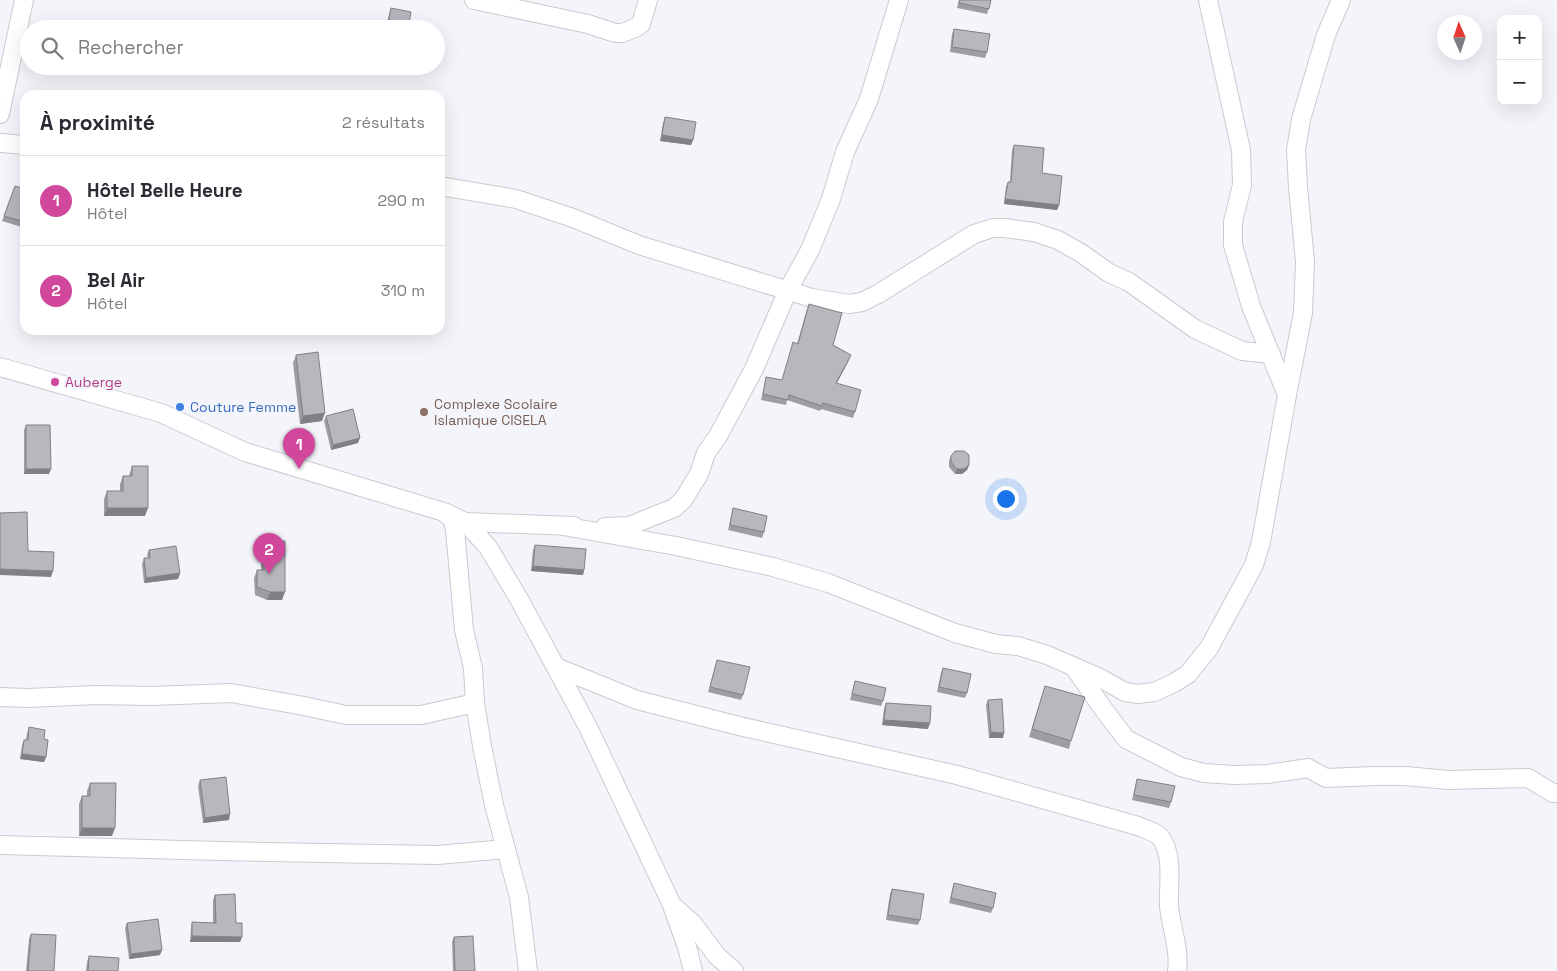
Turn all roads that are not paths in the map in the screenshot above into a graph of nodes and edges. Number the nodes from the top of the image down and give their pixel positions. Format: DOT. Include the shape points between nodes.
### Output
graph roads {
  1 [pos="24,0"];
  2 [pos="474,0"];
  3 [pos="648,0"];
  4 [pos="899,0"];
  5 [pos="1208,0"];
  6 [pos="1341,0"];
  7 [pos="0,114"];
  8 [pos="0,143"];
  9 [pos="20,145"];
  10 [pos="445,187"];
  11 [pos="788,290"];
  12 [pos="1271,354"];
  13 [pos="0,367"];
  14 [pos="1287,395"];
  15 [pos="444,512"];
  16 [pos="465,522"];
  17 [pos="563,526"];
  18 [pos="556,666"];
  19 [pos="1074,667"];
  20 [pos="0,697"];
  21 [pos="475,703"];
  22 [pos="1557,793"];
  23 [pos="0,845"];
  24 [pos="506,849"];
  25 [pos="672,905"];
  26 [pos="528,971"];
  27 [pos="693,971"];
  28 [pos="734,971"];
  29 [pos="1177,971"];
  1 -- 7 [label="street"];
  2 -- 3 [label="street" via="622,33 641,24"];
  4 -- 11 [label="street" via="870,99 845,152 810,250"];
  5 -- 12 [label="street" via="1240,150 1242,185 1233,222 1233,245 1251,306"];
  6 -- 14 [label="street" via="1326,35 1301,118 1296,150 1305,262 1303,312"];
  8 -- 9 [label="street"];
  10 -- 11 [label="street" via="516,199 639,245"];
  11 -- 12 [label="street" via="835,302 862,302 974,234 1004,228 1034,232 1058,240 1109,274 1129,282 1195,329 1242,351"];
  11 -- 17 [label="street" via="754,369 706,453 699,474 684,500 674,508 629,526"];
  12 -- 14 [label="street"];
  13 -- 15 [label="street" via="162,413 245,452"];
  14 -- 19 [label="street" via="1254,565 1209,648 1188,674 1154,692 1125,692"];
  15 -- 16 [label="street"];
  15 -- 21 [label="street" via="453,520 455,530 464,630 473,668"];
  16 -- 17 [label="street"];
  16 -- 18 [label="street" via="488,547"];
  17 -- 19 [label="street" via="773,567 828,583 955,632 996,644 1018,646"];
  18 -- 25 [label="street"];
  18 -- 29 [label="street" via="638,700 957,775 1138,826 1160,836 1166,848 1169,869 1170,907 1179,958"];
  19 -- 22 [label="street" via="1126,739 1181,767 1234,775 1308,768 1326,778 1528,778"];
  20 -- 21 [label="street" via="231,693 346,715 420,715"];
  21 -- 24 [label="street" via="494,805"];
  23 -- 24 [label="street" via="437,855"];
  24 -- 26 [label="street" via="519,897"];
  25 -- 27 [label="street"];
  25 -- 28 [label="street"];
}
